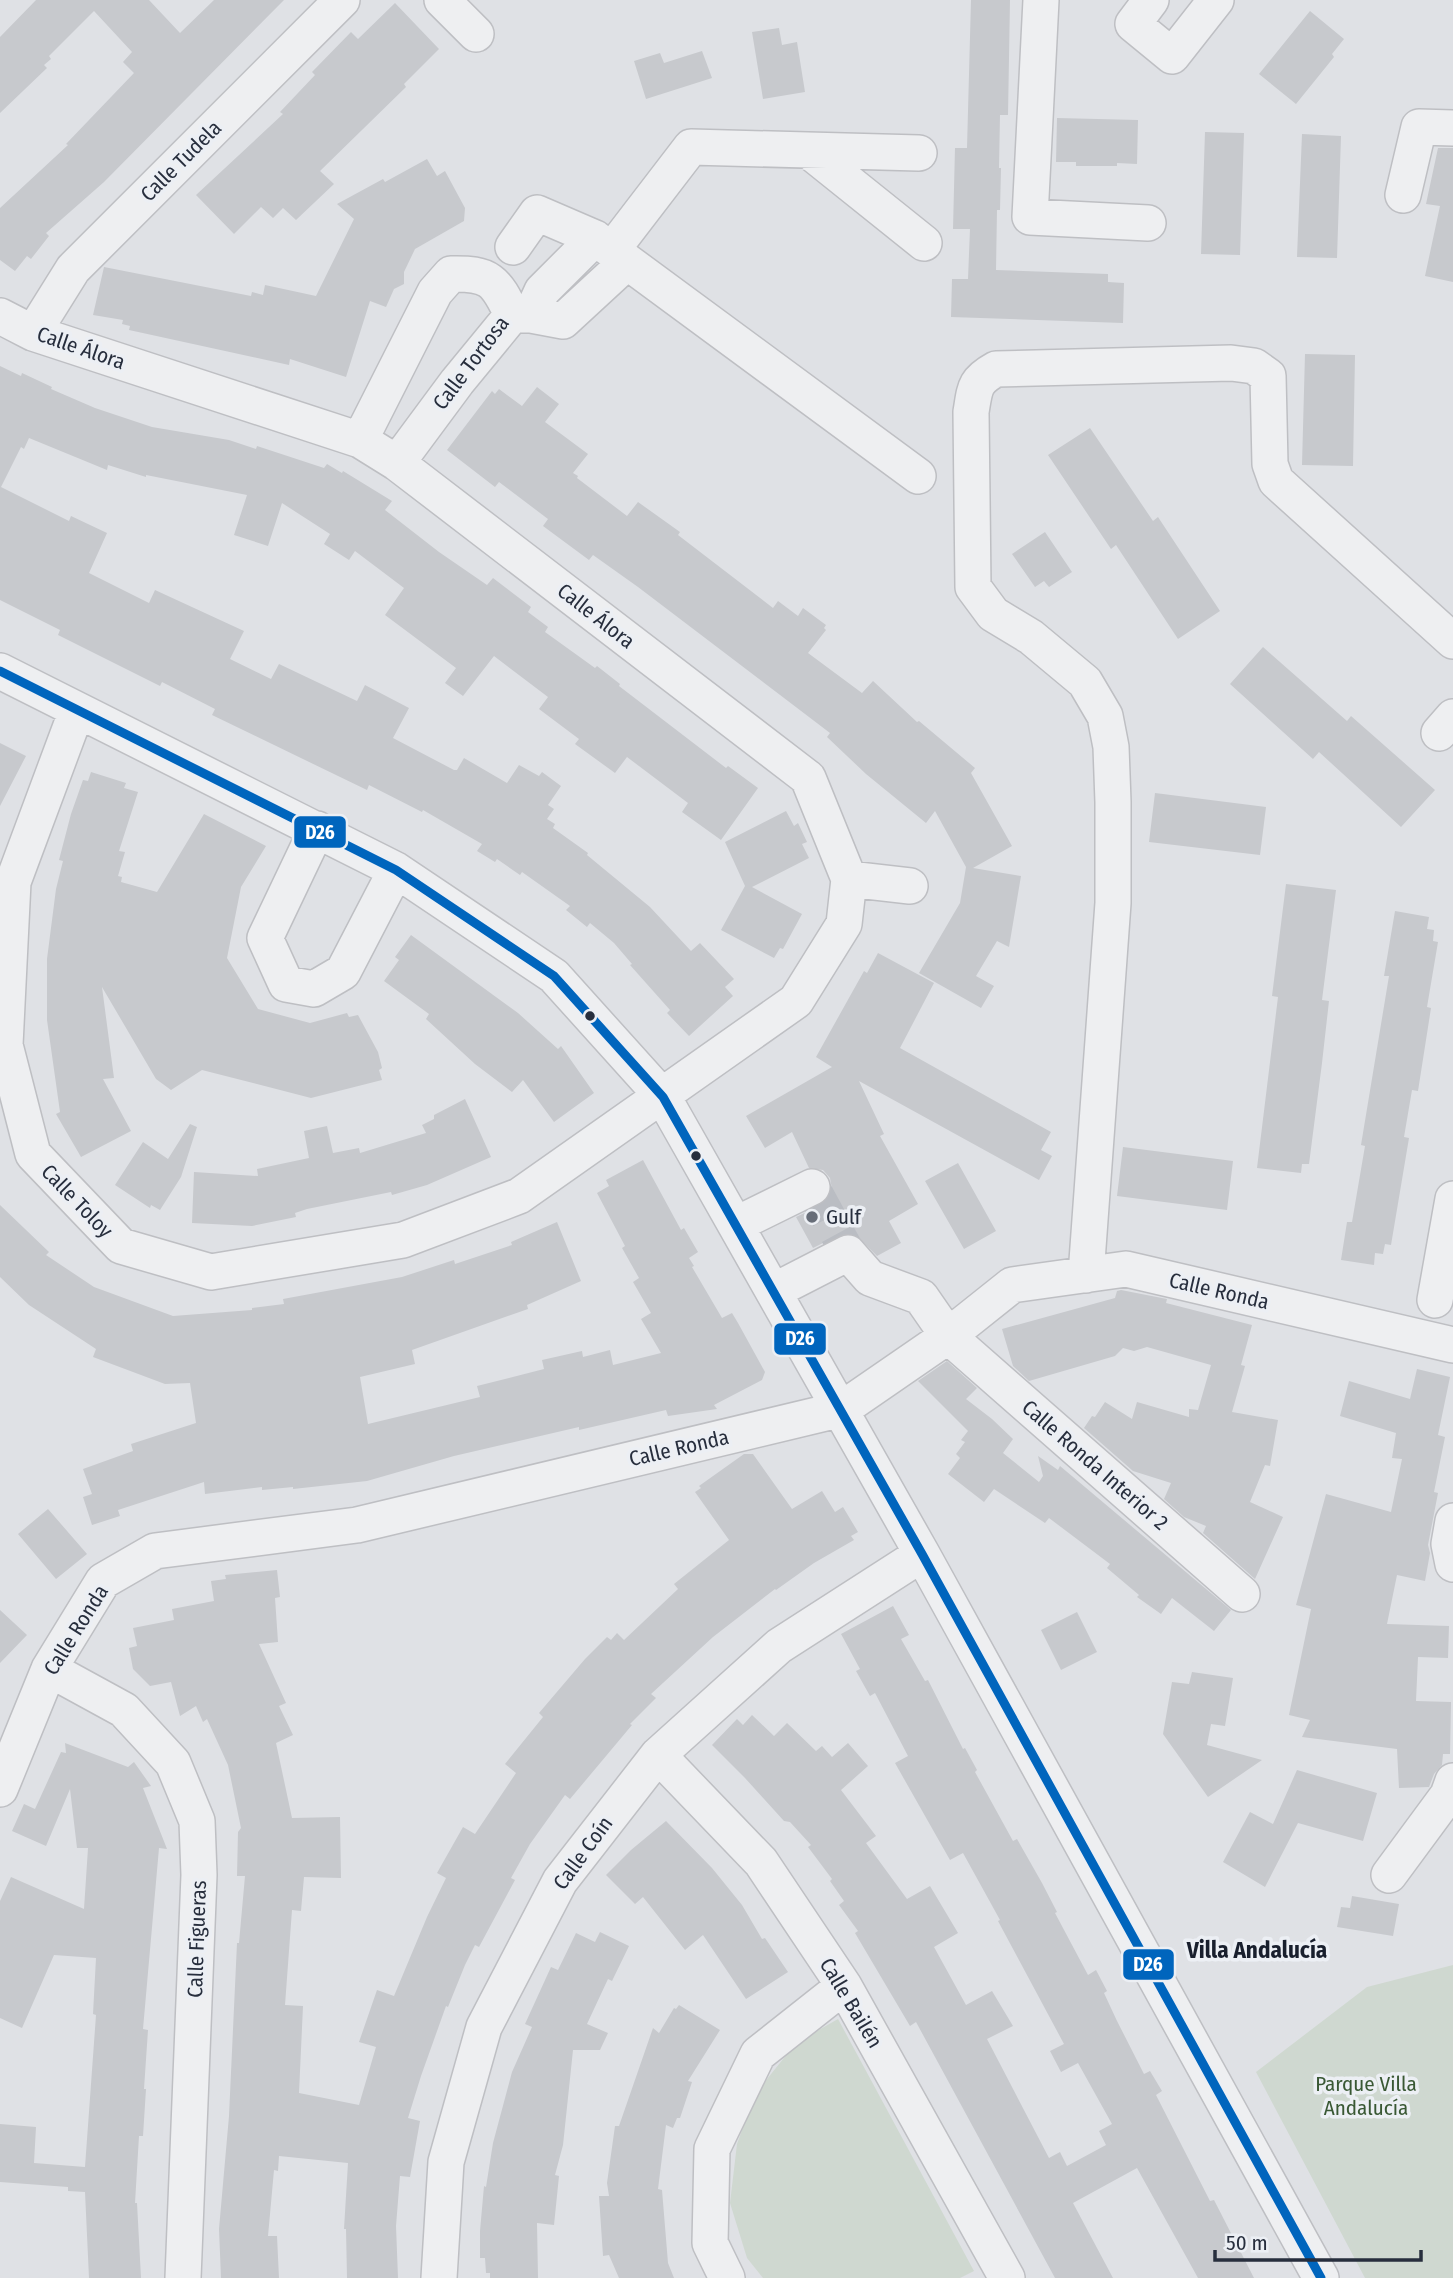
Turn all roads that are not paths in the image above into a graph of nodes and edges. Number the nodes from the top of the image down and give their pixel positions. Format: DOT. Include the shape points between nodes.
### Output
graph roads {
  1 [pos="342,0"];
  2 [pos="442,0"];
  3 [pos="1041,0"];
  4 [pos="1151,0"];
  5 [pos="1216,0"];
  6 [pos="476,34"];
  7 [pos="1453,128"];
  8 [pos="808,150"];
  9 [pos="919,153"];
  10 [pos="1403,195"];
  11 [pos="1148,223"];
  12 [pos="924,243"];
  13 [pos="513,247"];
  14 [pos="611,250"];
  15 [pos="521,315"];
  16 [pos="0,316"];
  17 [pos="33,333"];
  18 [pos="360,440"];
  19 [pos="397,463"];
  20 [pos="918,476"];
  21 [pos="1453,641"];
  22 [pos="0,671"];
  23 [pos="77,710"];
  24 [pos="317,829"];
  25 [pos="396,870"];
  26 [pos="849,879"];
  27 [pos="910,886"];
  28 [pos="663,1097"];
  29 [pos="812,1187"];
  30 [pos="1453,1199"];
  31 [pos="737,1224"];
  32 [pos="1086,1275"];
  33 [pos="774,1291"];
  34 [pos="1435,1300"];
  35 [pos="948,1336"];
  36 [pos="1453,1345"];
  37 [pos="842,1409"];
  38 [pos="1453,1521"];
  39 [pos="922,1554"];
  40 [pos="1453,1564"];
  41 [pos="1242,1594"];
  42 [pos="49,1669"];
  43 [pos="10,1731"];
  44 [pos="658,1755"];
  45 [pos="1453,1781"];
  46 [pos="0,1789"];
  47 [pos="1388,1875"];
  48 [pos="845,1986"];
  49 [pos="183,2278"];
  50 [pos="439,2278"];
  51 [pos="727,2278"];
  52 [pos="1007,2278"];
  53 [pos="1321,2278"];
  1 -- 17 [label="street, Calle Tudela" via="73,269"];
  2 -- 6 [label="street"];
  3 -- 11 [label="street" via="1030,216"];
  4 -- 5 [label="street" via="1133,24 1172,56"];
  7 -- 10 [label="street" via="1419,127"];
  8 -- 9 [label="street"];
  8 -- 12 [label="street"];
  8 -- 14 [label="street" via="691,147"];
  13 -- 14 [label="street" via="537,213"];
  14 -- 15 [label="street" via="564,321"];
  14 -- 20 [label="street"];
  15 -- 18 [label="street, Calle Tortosa" via="501,290 478,273 451,274 435,292"];
  15 -- 19 [label="street, Calle Tortosa" via="457,382"];
  16 -- 17 [label="street, Calle Álora"];
  17 -- 18 [label="street, Calle Álora"];
  18 -- 19 [label="street, Calle Álora"];
  19 -- 26 [label="street, Calle Álora" via="807,778"];
  21 -- 32 [label="street" via="1276,481 1270,464 1268,376 1254,366 996,369 981,377 971,412 972,587 993,614 1031,637 1085,682 1105,716 1111,747 1113,903"];
  22 -- 23 [label="street"];
  23 -- 24 [label="street"];
  23 -- 28 [label="street, Calle Toloy" via="13,882 5,1045 33,1154 121,1246 211,1272 403,1240 519,1196"];
  24 -- 25 [label="street"];
  24 -- 25 [label="street" via="265,938 286,984 314,989 343,972"];
  25 -- 28 [label="street" via="554,976"];
  26 -- 27 [label="street"];
  26 -- 28 [label="street, Calle Álora" via="844,924 796,1001"];
  28 -- 31 [label="street"];
  29 -- 31 [label="street"];
  30 -- 34 [label="street"];
  31 -- 33 [label="street"];
  32 -- 35 [label="street, Calle Ronda" via="1012,1285"];
  32 -- 36 [label="street, Calle Ronda" via="1126,1269"];
  33 -- 35 [label="street, Calle Ronda Interior 2" via="848,1253 870,1278 921,1297"];
  33 -- 37 [label="street"];
  35 -- 37 [label="street, Calle Ronda"];
  35 -- 41 [label="street, Calle Ronda Interior 2"];
  37 -- 39 [label="street"];
  37 -- 42 [label="street, Calle Ronda" via="357,1525 155,1551 103,1581"];
  38 -- 40 [label="street" via="1449,1544"];
  39 -- 44 [label="street, Calle Coín" via="779,1646"];
  39 -- 53 [label="street"];
  42 -- 43 [label="street, Calle Ronda"];
  42 -- 49 [label="street, Calle Figueras" via="124,1710 173,1763 197,1821 199,1875"];
  43 -- 46 [label="street, Calle Ronda"];
  44 -- 48 [label="street, Calle Bailén" via="761,1862"];
  44 -- 50 [label="street, Calle Coín" via="560,1881 484,2027 446,2162"];
  45 -- 47 [label="street" via="1448,1795"];
  48 -- 51 [label="street" via="758,2053 712,2149 710,2243"];
  48 -- 52 [label="street, Calle Bailén"];
}
